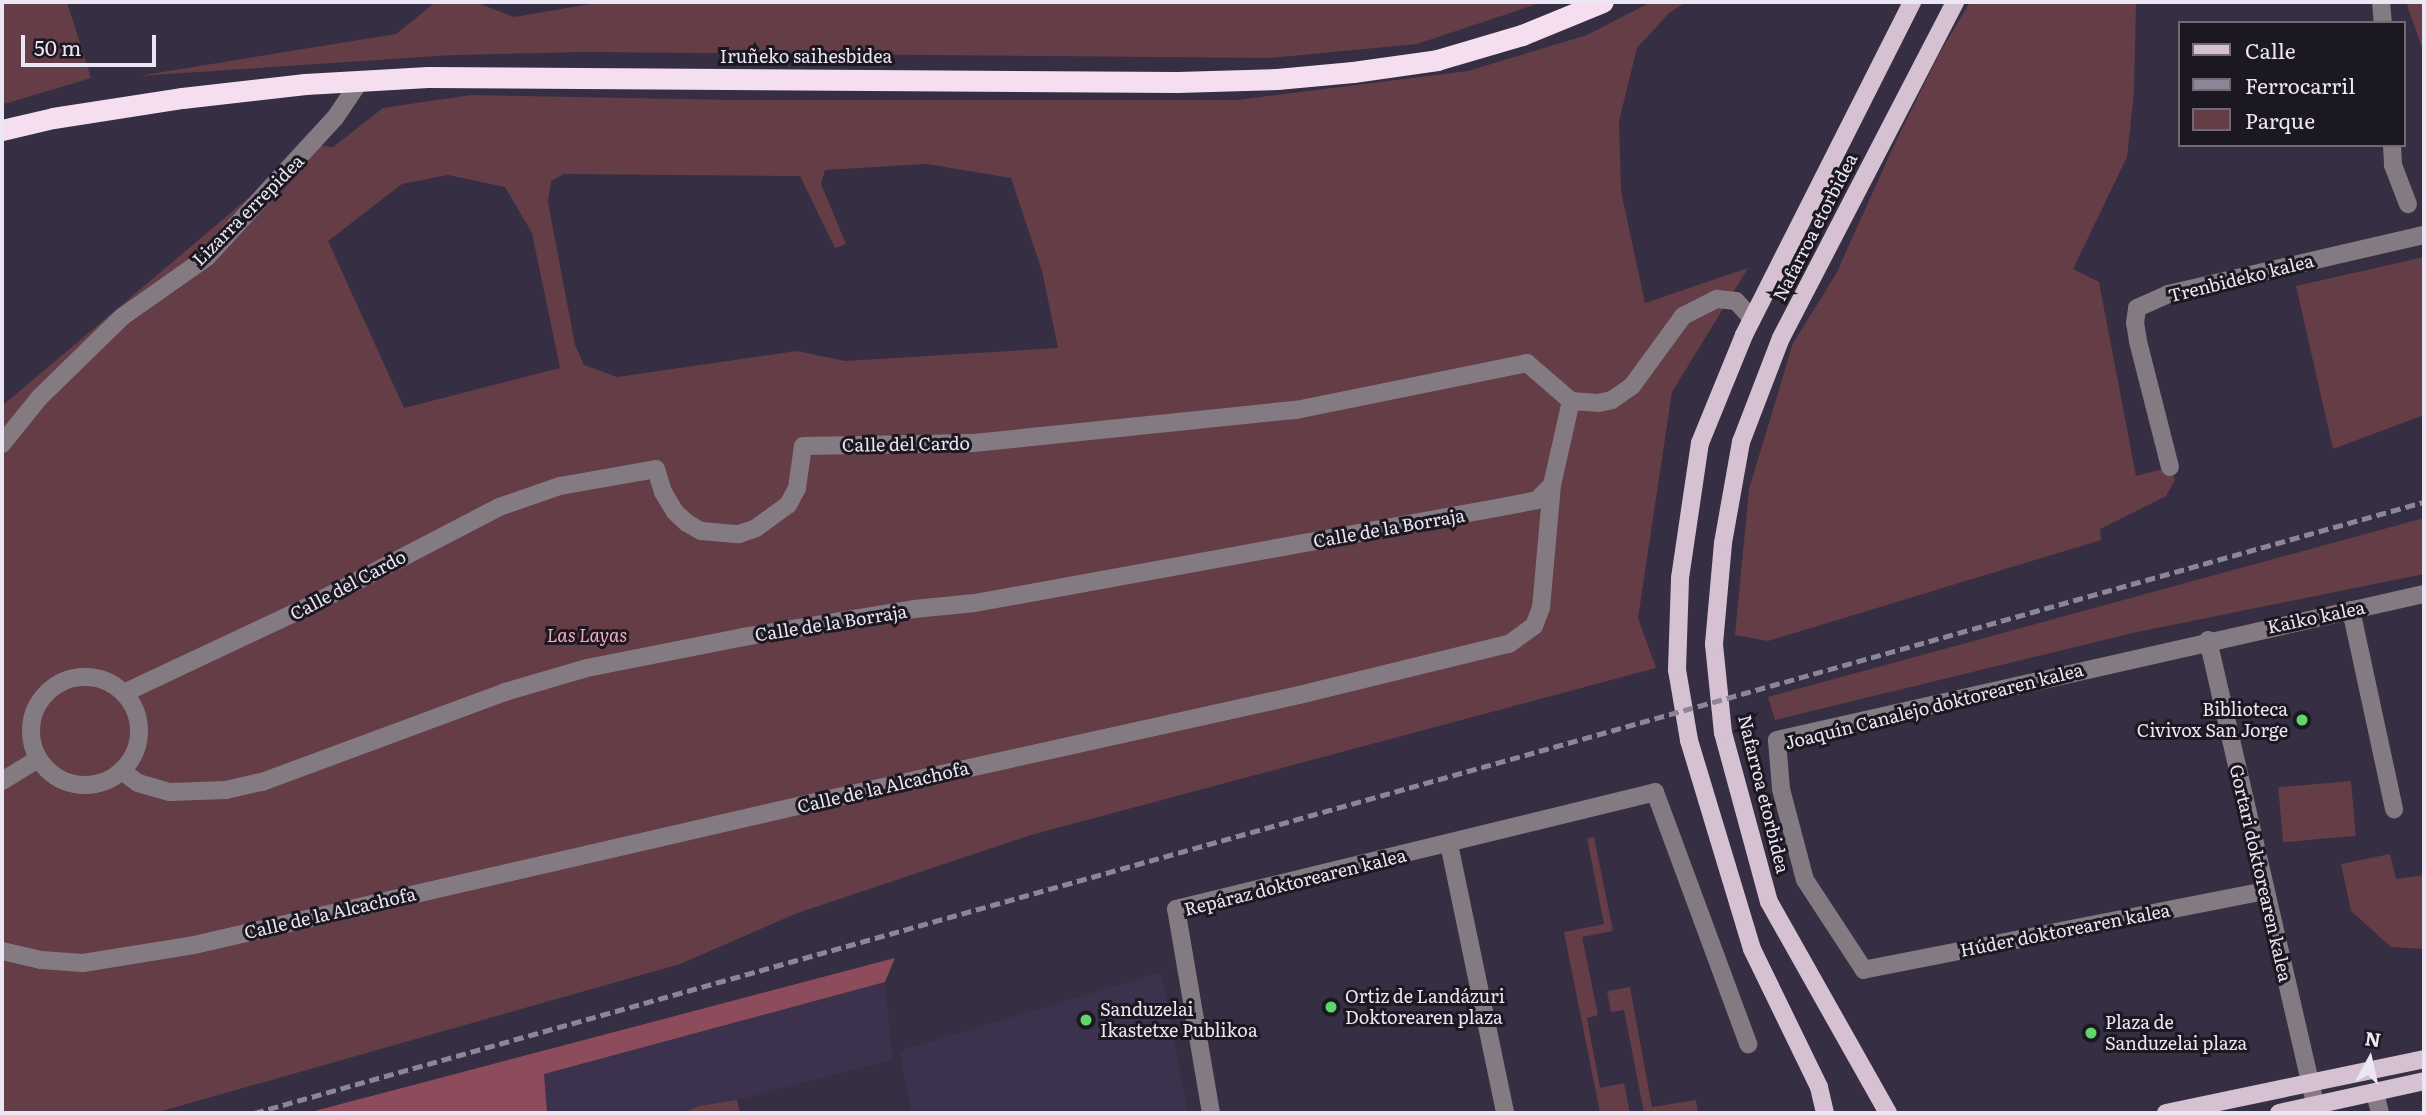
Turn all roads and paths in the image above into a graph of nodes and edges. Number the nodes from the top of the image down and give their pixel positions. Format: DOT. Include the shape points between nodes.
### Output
graph roads {
  1 [pos="1603,2"];
  2 [pos="1912,2"];
  3 [pos="1955,2"];
  4 [pos="2381,2"];
  5 [pos="2383,21"];
  6 [pos="360,81"];
  7 [pos="2,130"];
  8 [pos="2392,147"];
  9 [pos="2408,204"];
  10 [pos="2424,235"];
  11 [pos="1752,318"];
  12 [pos="1571,401"];
  13 [pos="2,443"];
  14 [pos="2170,467"];
  15 [pos="1552,485"];
  16 [pos="2424,594"];
  17 [pos="2351,610"];
  18 [pos="2208,640"];
  19 [pos="124,693"];
  20 [pos="38,759"];
  21 [pos="122,771"];
  22 [pos="2,781"];
  23 [pos="2394,809"];
  24 [pos="1449,844"];
  25 [pos="2265,891"];
  26 [pos="2,951"];
  27 [pos="1864,970"];
  28 [pos="1748,1044"];
  29 [pos="2424,1059"];
  30 [pos="2424,1082"];
  31 [pos="2309,1084"];
  32 [pos="2375,1093"];
  33 [pos="2315,1105"];
  34 [pos="1212,1113"];
  35 [pos="1505,1113"];
  36 [pos="1825,1113"];
  37 [pos="1888,1113"];
  38 [pos="2166,1113"];
  39 [pos="2279,1113"];
  40 [pos="2379,1113"];
  1 -- 6 [label="highway, Iruñeko saihesbidea" via="1522,35 1437,60 1277,79 428,77"];
  2 -- 11 [label="main road, Nafarroa etorbidea"];
  3 -- 37 [label="main road, Nafarroa etorbidea" via="1781,338 1741,442 1723,543 1714,644 1723,733 1769,902"];
  4 -- 5 [label="street"];
  6 -- 7 [label="highway, Iruñeko saihesbidea" via="182,98"];
  6 -- 13 [label="street, Lizarra errepidea" via="335,118 207,257 122,317 40,398"];
  8 -- 9 [label="street" via="2393,166"];
  10 -- 14 [label="street, Trenbideko kalea" via="2168,294 2137,308 2134,323"];
  11 -- 12 [label="street" via="1737,300 1717,299 1684,316 1632,387 1612,400"];
  11 -- 36 [label="main road, Nafarroa etorbidea" via="1700,443 1680,578 1677,670 1689,740 1752,949 1819,1087"];
  12 -- 15 [label="street, Calle de la Alcachofa"];
  12 -- 19 [label="street, Calle del Cardo" via="1527,363 1296,410 974,443 803,446 797,488 788,505 756,527 725,535 701,531 675,512 656,469 625,472 560,486 499,507 309,606"];
  15 -- 21 [label="street, Calle de la Borraja" via="1537,500 1507,506 587,668 506,691 262,782 226,790 170,792 138,783"];
  15 -- 26 [label="street, Calle de la Alcachofa" via="1541,608 1534,626 1509,644 194,946 83,963"];
  16 -- 17 [label="street, Kaiko kalea"];
  17 -- 18 [label="street, Kaiko kalea"];
  17 -- 23 [label="street"];
  18 -- 25 [label="street, Gortari doktorearen kalea"];
  18 -- 27 [label="street, Joaquín Canalejo doktorearen kalea" via="1777,740 1781,789 1805,880"];
  19 -- 20 [label="street" via="93,677 71,678 56,685 43,696 32,718 32,743"];
  19 -- 21 [label="street" via="139,724 139,741"];
  20 -- 21 [label="street" via="48,772 78,785 101,782"];
  20 -- 22 [label="street"];
  24 -- 28 [label="street, Repáraz doktorearen kalea" via="1655,792"];
  24 -- 34 [label="street, Repáraz doktorearen kalea" via="1176,909"];
  24 -- 35 [label="street"];
  25 -- 27 [label="street, Húder doktorearen kalea"];
  25 -- 31 [label="street, Gortari doktorearen kalea"];
  29 -- 31 [label="main road"];
  30 -- 32 [label="main road"];
  31 -- 33 [label="street, Gortari doktorearen kalea"];
  31 -- 38 [label="main road"];
  32 -- 33 [label="main road"];
  32 -- 40 [label="street"];
  33 -- 39 [label="main road"];
}
